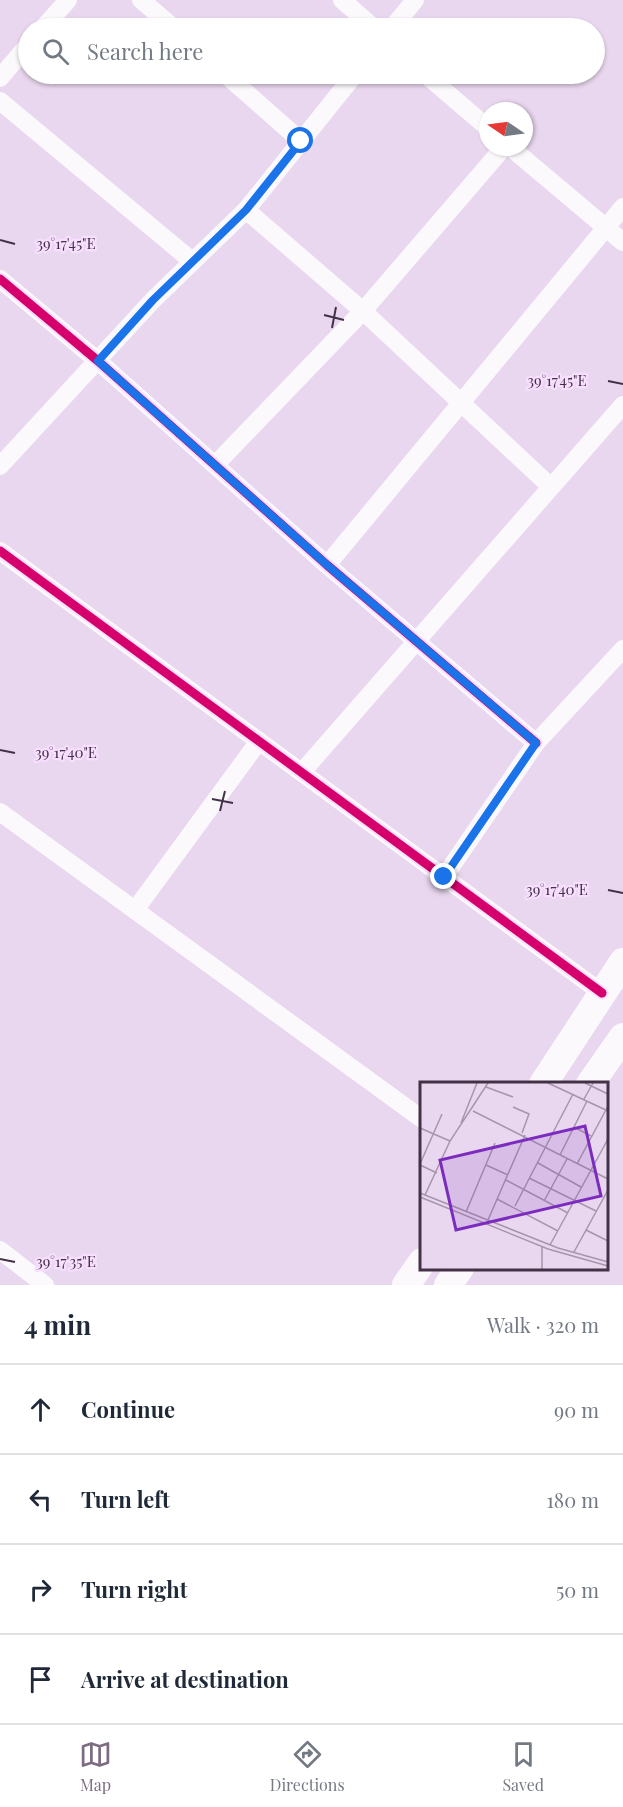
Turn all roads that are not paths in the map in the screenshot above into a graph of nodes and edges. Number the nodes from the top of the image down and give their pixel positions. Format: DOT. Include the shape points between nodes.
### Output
graph roads {
  1 [pos="68,0"];
  2 [pos="141,0"];
  3 [pos="342,0"];
  4 [pos="415,0"];
  5 [pos="52,18"];
  6 [pos="162,18"];
  7 [pos="363,18"];
  8 [pos="400,18"];
  9 [pos="18,57"];
  10 [pos="0,78"];
  11 [pos="236,84"];
  12 [pos="347,84"];
  13 [pos="437,84"];
  14 [pos="0,101"];
  15 [pos="479,120"];
  16 [pos="301,141"];
  17 [pos="496,156"];
  18 [pos="521,156"];
  19 [pos="623,207"];
  20 [pos="246,210"];
  21 [pos="606,227"];
  22 [pos="623,242"];
  23 [pos="192,261"];
  24 [pos="0,279"];
  25 [pos="363,311"];
  26 [pos="98,361"];
  27 [pos="461,402"];
  28 [pos="623,405"];
  29 [pos="215,465"];
  30 [pos="0,466"];
  31 [pos="551,487"];
  32 [pos="0,551"];
  33 [pos="327,565"];
  34 [pos="417,641"];
  35 [pos="623,649"];
  36 [pos="259,741"];
  37 [pos="536,743"];
  38 [pos="302,772"];
  39 [pos="0,812"];
  40 [pos="444,877"];
  41 [pos="135,910"];
  42 [pos="623,962"];
  43 [pos="602,993"];
  44 [pos="623,1037"];
  45 [pos="544,1082"];
  46 [pos="591,1082"];
  47 [pos="420,1118"];
  48 [pos="0,1250"];
  49 [pos="420,1265"];
  50 [pos="459,1270"];
  51 [pos="45,1285"];
  52 [pos="406,1285"];
  53 [pos="448,1285"];
  1 -- 5 [label="street"];
  2 -- 6 [label="street"];
  3 -- 7 [label="street"];
  4 -- 8 [label="street"];
  9 -- 10 [label="street"];
  11 -- 16 [label="street"];
  12 -- 16 [label="street"];
  13 -- 15 [label="street"];
  14 -- 23 [label="street"];
  16 -- 20 [label="street"];
  17 -- 25 [label="street"];
  18 -- 21 [label="street"];
  19 -- 21 [label="street"];
  20 -- 23 [label="street"];
  20 -- 25 [label="street"];
  21 -- 22 [label="street"];
  21 -- 27 [label="street"];
  23 -- 26 [label="street"];
  24 -- 26 [label="street"];
  25 -- 27 [label="street"];
  25 -- 29 [label="street"];
  26 -- 29 [label="street"];
  26 -- 30 [label="street"];
  27 -- 31 [label="street"];
  27 -- 33 [label="street"];
  28 -- 31 [label="street"];
  29 -- 33 [label="street"];
  31 -- 34 [label="street"];
  32 -- 36 [label="street"];
  33 -- 34 [label="street"];
  34 -- 37 [label="street"];
  34 -- 38 [label="street"];
  35 -- 37 [label="street"];
  36 -- 38 [label="street"];
  36 -- 41 [label="street"];
  37 -- 40 [label="street"];
  38 -- 40 [label="street"];
  39 -- 41 [label="street"];
  40 -- 43 [label="street"];
  41 -- 47 [label="street"];
  42 -- 43 [label="main road"];
  43 -- 45 [label="main road"];
  44 -- 46 [label="main road"];
  48 -- 51 [label="street"];
  49 -- 52 [label="main road"];
  50 -- 53 [label="main road"];
}
